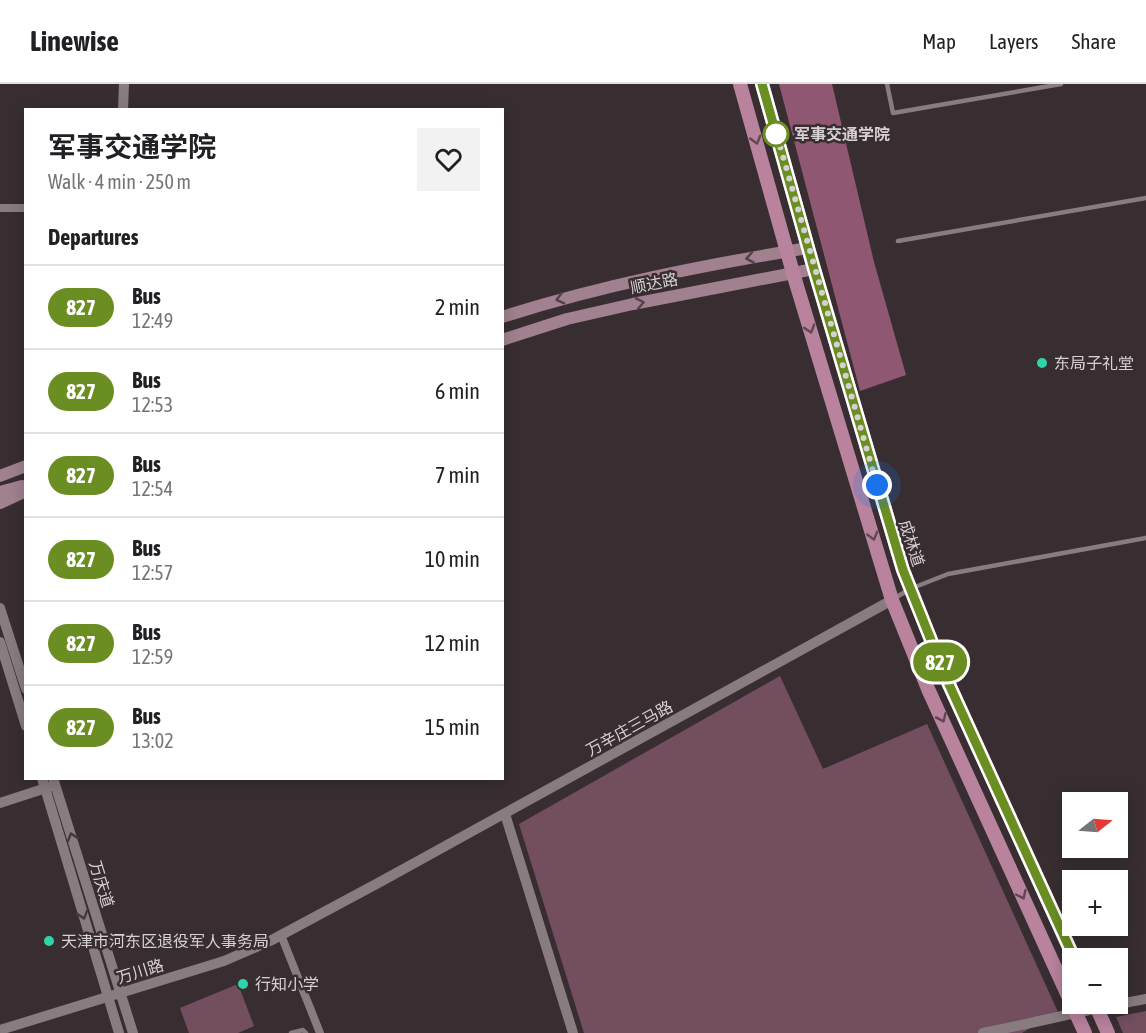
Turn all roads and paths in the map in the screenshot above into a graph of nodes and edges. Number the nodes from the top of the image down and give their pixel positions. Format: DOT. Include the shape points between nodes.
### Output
graph roads {
  1 [pos="124,84"];
  2 [pos="740,84"];
  3 [pos="762,84"];
  4 [pos="887,84"];
  5 [pos="1061,84"];
  6 [pos="123,108"];
  7 [pos="1146,198"];
  8 [pos="0,208"];
  9 [pos="24,208"];
  10 [pos="898,241"];
  11 [pos="808,248"];
  12 [pos="787,252"];
  13 [pos="814,269"];
  14 [pos="793,273"];
  15 [pos="504,316"];
  16 [pos="504,339"];
  17 [pos="24,464"];
  18 [pos="24,465"];
  19 [pos="0,467"];
  20 [pos="0,476"];
  21 [pos="24,486"];
  22 [pos="0,492"];
  23 [pos="24,492"];
  24 [pos="0,503"];
  25 [pos="1146,538"];
  26 [pos="910,589"];
  27 [pos="892,600"];
  28 [pos="0,608"];
  29 [pos="0,642"];
  30 [pos="24,683"];
  31 [pos="24,720"];
  32 [pos="49,783"];
  33 [pos="0,803"];
  34 [pos="505,814"];
  35 [pos="380,882"];
  36 [pos="281,935"];
  37 [pos="1069,948"];
  38 [pos="1062,981"];
  39 [pos="121,993"];
  40 [pos="108,997"];
  41 [pos="1146,999"];
  42 [pos="1128,1002"];
  43 [pos="1077,1014"];
  44 [pos="1100,1014"];
  45 [pos="0,1030"];
  46 [pos="119,1033"];
  47 [pos="133,1033"];
  48 [pos="291,1033"];
  49 [pos="306,1033"];
  50 [pos="320,1033"];
  51 [pos="573,1033"];
  52 [pos="983,1033"];
  53 [pos="1086,1033"];
  54 [pos="1108,1033"];
  1 -- 6 [label="street"];
  2 -- 12 [label="main road, one-way"];
  3 -- 11 [label="main road, 成林道"];
  4 -- 5 [label="lane" via="892,113"];
  7 -- 10 [label="lane"];
  8 -- 9 [label="street"];
  11 -- 12 [label="main road, 顺达路"];
  11 -- 13 [label="main road, 成林道"];
  12 -- 14 [label="main road"];
  12 -- 15 [label="main road, 顺达路, one-way" via="663,274"];
  13 -- 14 [label="main road, 顺达路"];
  13 -- 26 [label="main road, 成林道"];
  16 -- 14 [label="main road, 顺达路, one-way" via="600,311"];
  14 -- 27 [label="main road, one-way"];
  17 -- 19 [label="main road"];
  18 -- 20 [label="main road"];
  21 -- 22 [label="main road"];
  23 -- 24 [label="main road"];
  25 -- 26 [label="lane" via="948,574"];
  26 -- 27 [label="lane"];
  26 -- 37 [label="main road, 成林道" via="947,680"];
  27 -- 34 [label="street, 万辛庄三马路"];
  27 -- 38 [label="main road, one-way" via="928,689"];
  28 -- 30 [label="street"];
  29 -- 31 [label="street"];
  32 -- 33 [label="street"];
  39 -- 32 [label="street, 万庆道, one-way"];
  32 -- 40 [label="street, 万庆道, one-way"];
  34 -- 35 [label="street, 万辛庄三马路"];
  34 -- 51 [label="street"];
  35 -- 36 [label="street, 万川路"];
  36 -- 39 [label="street, 万川路" via="224,961"];
  36 -- 50 [label="street"];
  39 -- 40 [label="street, 万川路"];
  39 -- 47 [label="street, 万庆道"];
  40 -- 45 [label="street, 万川路"];
  40 -- 46 [label="street, 万庆道"];
  41 -- 42 [label="street"];
  43 -- 52 [label="street"];
  43 -- 53 [label="main road"];
  44 -- 54 [label="main road"];
  48 -- 49 [label="lane"];
}
